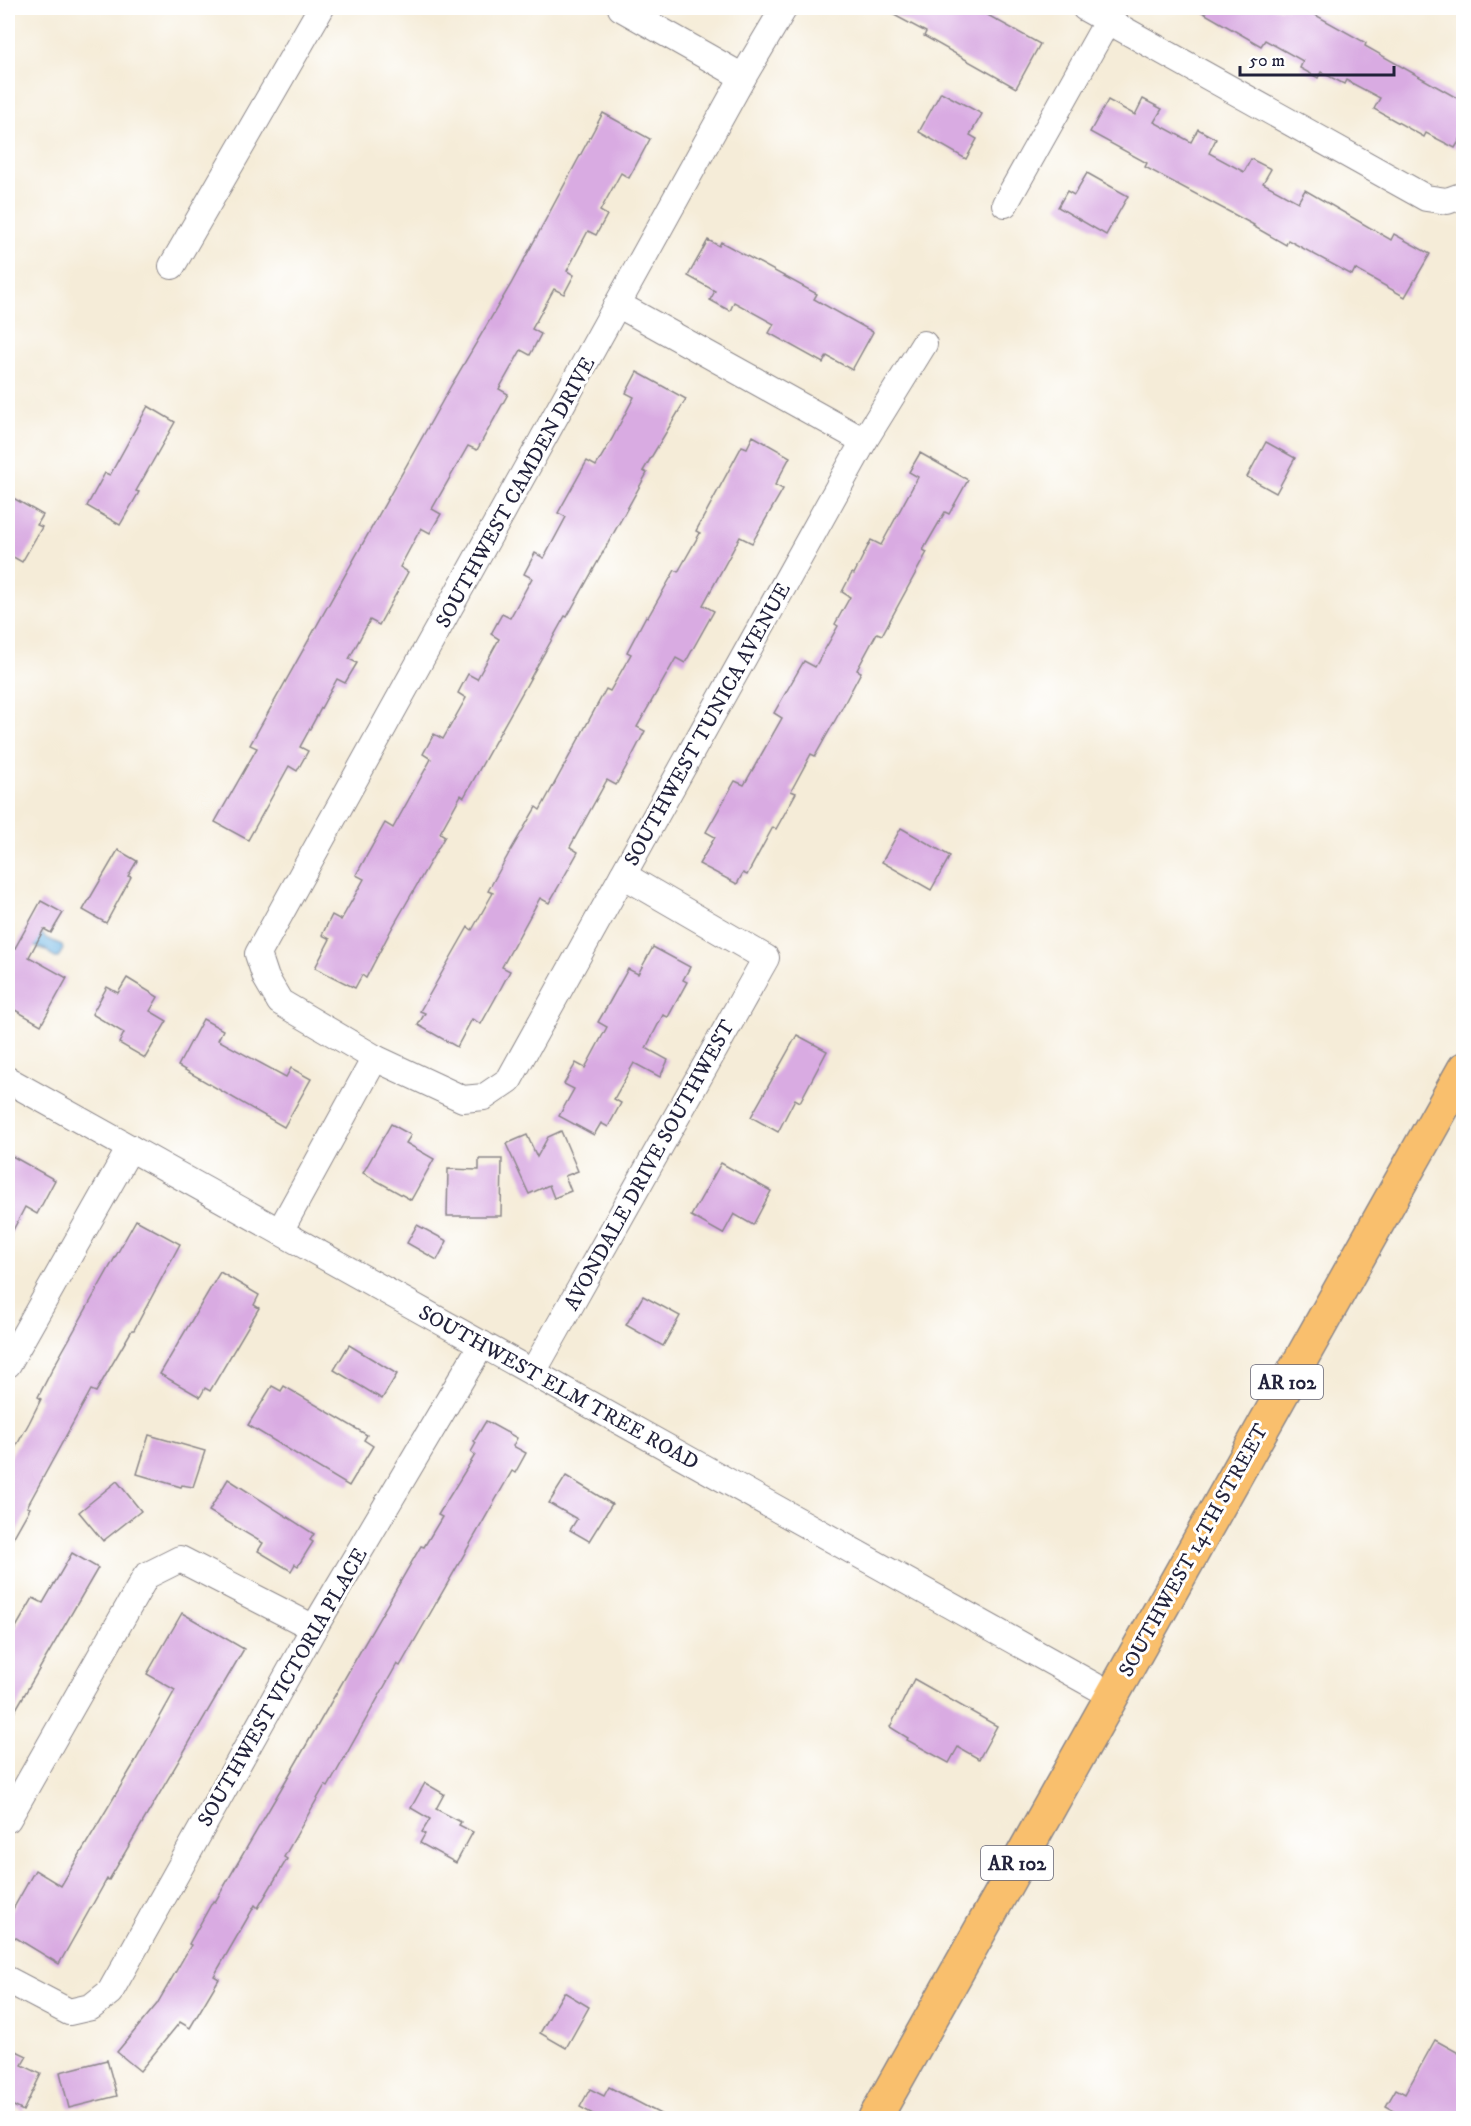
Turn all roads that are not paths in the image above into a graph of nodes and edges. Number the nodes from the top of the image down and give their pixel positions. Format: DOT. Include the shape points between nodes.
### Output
graph roads {
  1 [pos="321,8"];
  2 [pos="621,8"];
  3 [pos="784,8"];
  4 [pos="1085,8"];
  5 [pos="1108,20"];
  6 [pos="743,77"];
  7 [pos="1460,196"];
  8 [pos="1005,204"];
  9 [pos="172,266"];
  10 [pos="619,305"];
  11 [pos="924,344"];
  12 [pos="864,441"];
  13 [pos="623,876"];
  14 [pos="375,1058"];
  15 [pos="1464,1069"];
  16 [pos="8,1080"];
  17 [pos="130,1148"];
  18 [pos="280,1231"];
  19 [pos="482,1344"];
  20 [pos="8,1364"];
  21 [pos="532,1372"];
  22 [pos="314,1628"];
  23 [pos="1111,1695"];
  24 [pos="8,1819"];
  25 [pos="8,1980"];
  26 [pos="875,2118"];
  1 -- 9 [label="street"];
  2 -- 6 [label="street"];
  3 -- 6 [label="street, SOUTHWEST CAMDEN DRIVE"];
  4 -- 5 [label="street"];
  5 -- 7 [label="street" via="1426,198 1438,201"];
  5 -- 8 [label="street"];
  6 -- 10 [label="street, SOUTHWEST CAMDEN DRIVE"];
  10 -- 12 [label="street"];
  10 -- 14 [label="street, SOUTHWEST CAMDEN DRIVE" via="258,954 280,1002"];
  11 -- 12 [label="street, SOUTHWEST TUNICA AVENUE"];
  12 -- 13 [label="street, SOUTHWEST TUNICA AVENUE"];
  13 -- 14 [label="street, SOUTHWEST TUNICA AVENUE" via="509,1080 484,1097 463,1099"];
  13 -- 21 [label="street, AVONDALE DRIVE SOUTHWEST" via="766,958"];
  14 -- 18 [label="street"];
  15 -- 23 [label="main road, SOUTHWEST 14TH STREET / AR 102"];
  16 -- 17 [label="street, SOUTHWEST ELM TREE ROAD"];
  17 -- 18 [label="street, SOUTHWEST ELM TREE ROAD"];
  17 -- 20 [label="street"];
  18 -- 19 [label="street, SOUTHWEST ELM TREE ROAD"];
  19 -- 21 [label="street, SOUTHWEST ELM TREE ROAD"];
  19 -- 22 [label="street, SOUTHWEST VICTORIA PLACE"];
  21 -- 23 [label="street, SOUTHWEST ELM TREE ROAD"];
  22 -- 24 [label="street" via="180,1559 146,1576"];
  22 -- 25 [label="street, SOUTHWEST VICTORIA PLACE" via="110,1992 90,2007 69,2012"];
  23 -- 26 [label="main road, SOUTHWEST 14TH STREET / AR 102"];
}
